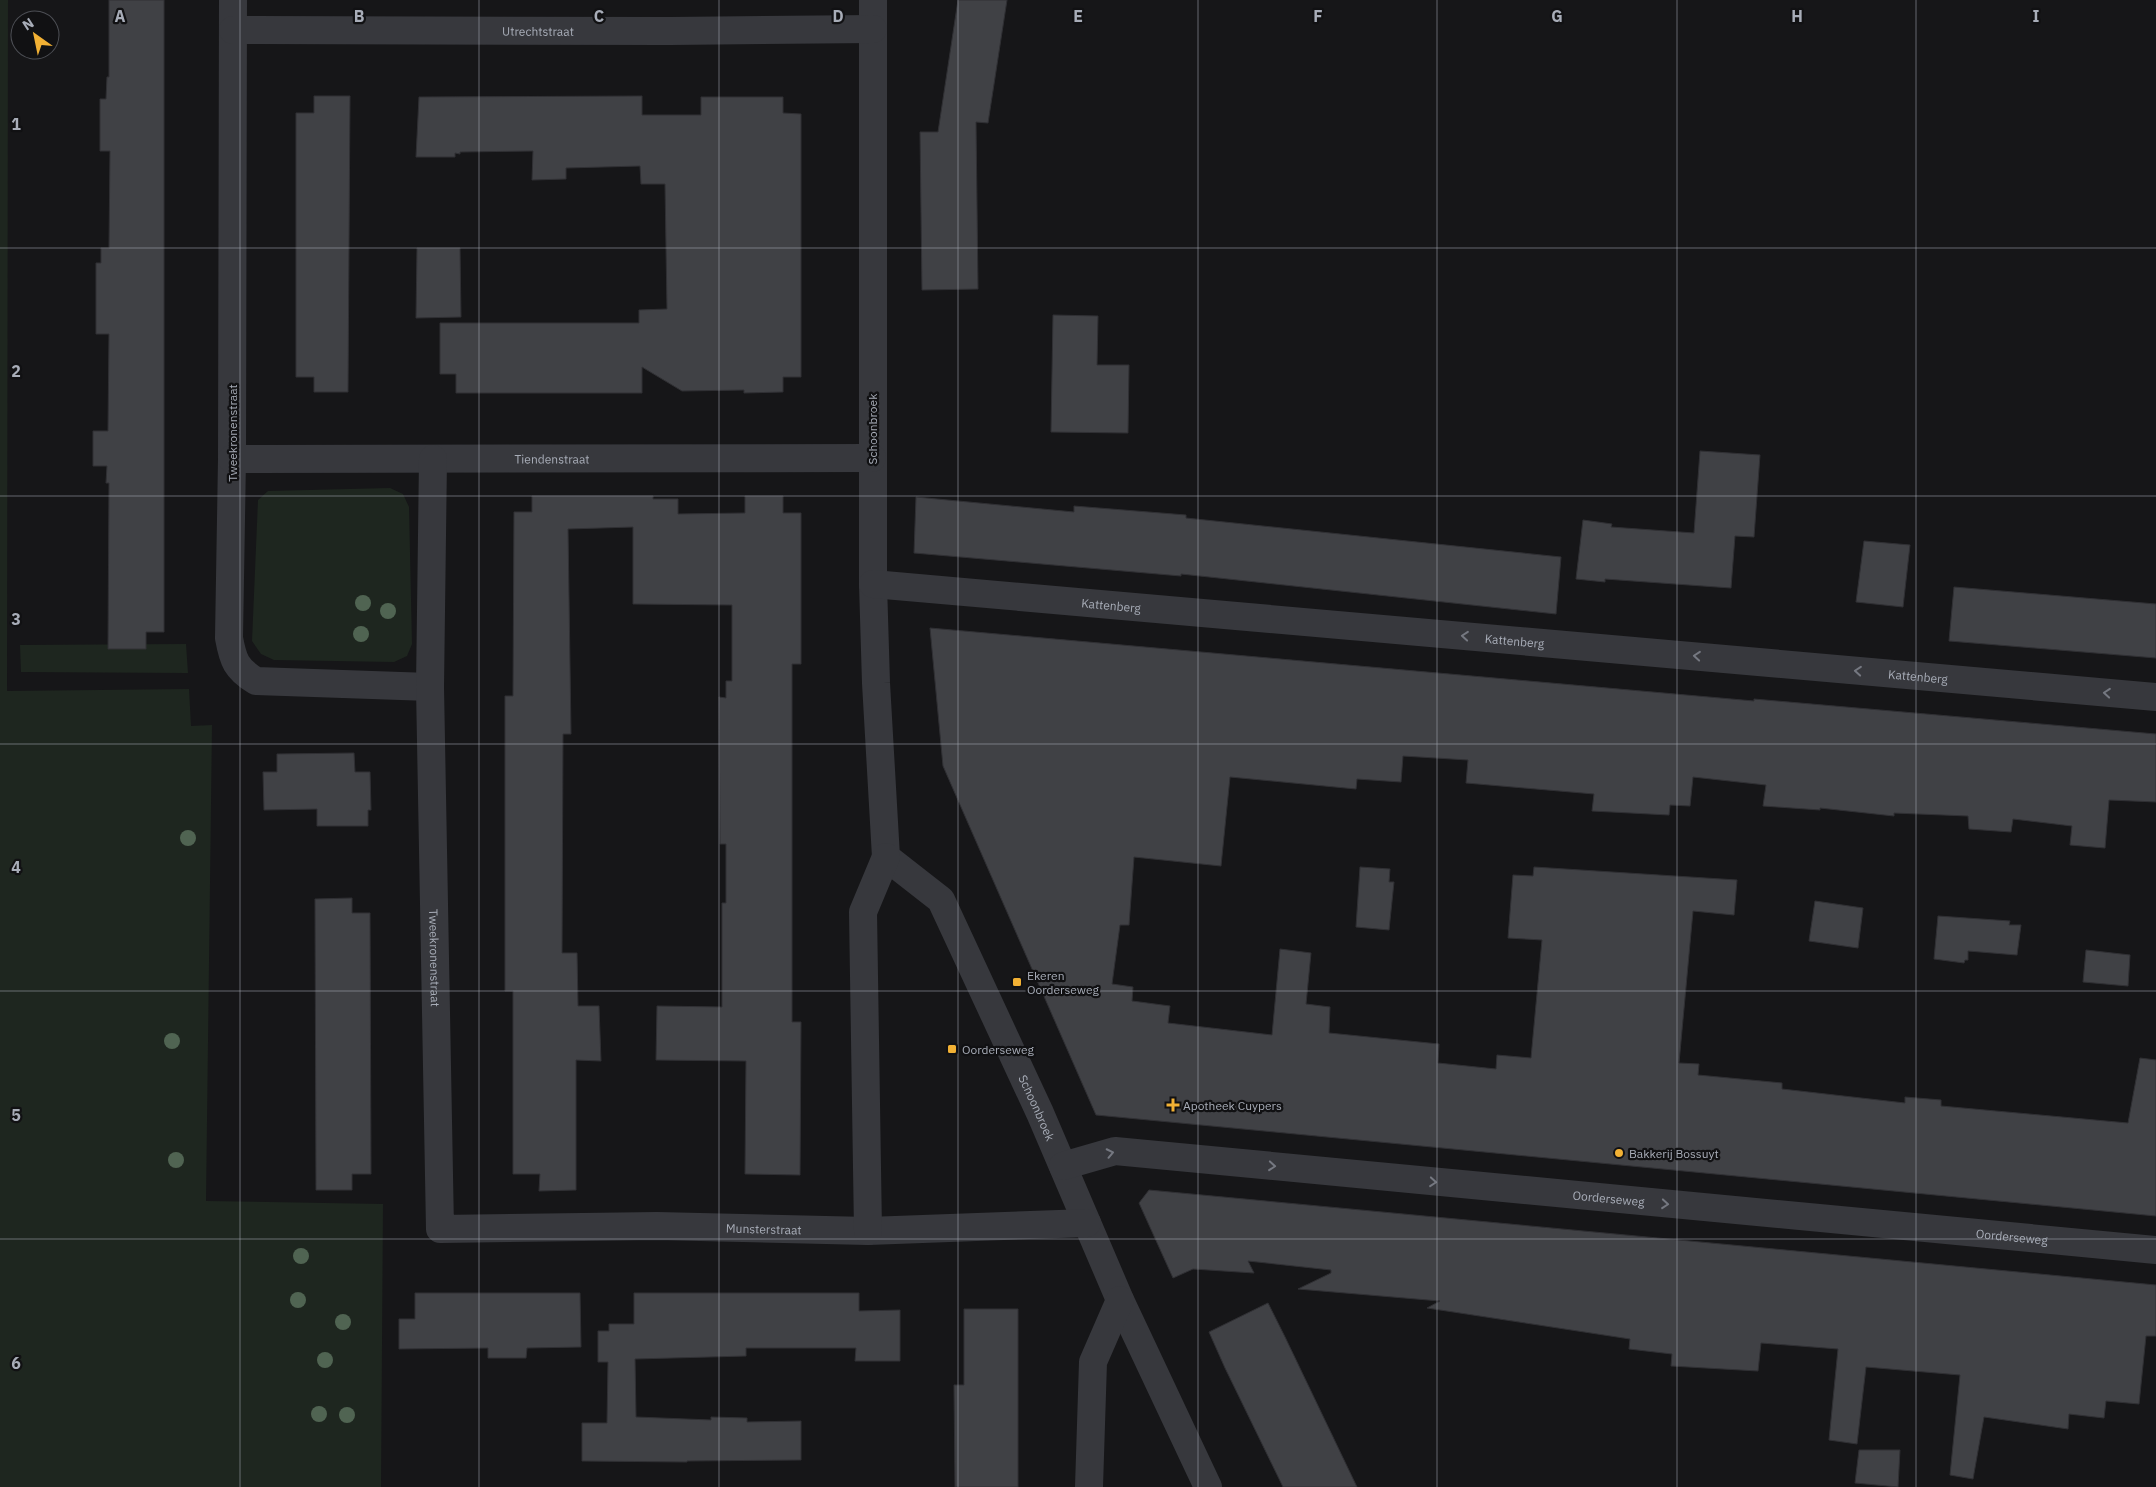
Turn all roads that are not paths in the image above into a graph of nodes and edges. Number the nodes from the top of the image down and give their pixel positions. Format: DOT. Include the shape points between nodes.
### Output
graph roads {
  1 [pos="233,0"];
  2 [pos="873,0"];
  3 [pos="873,29"];
  4 [pos="233,30"];
  5 [pos="872,458"];
  6 [pos="232,459"];
  7 [pos="434,459"];
  8 [pos="873,584"];
  9 [pos="430,687"];
  10 [pos="2156,697"];
  11 [pos="886,857"];
  12 [pos="1063,1166"];
  13 [pos="1087,1223"];
  14 [pos="440,1228"];
  15 [pos="868,1231"];
  16 [pos="2156,1250"];
  17 [pos="1120,1300"];
  18 [pos="1088,1487"];
  19 [pos="1208,1487"];
  1 -- 4 [label="street, Tweekronenstraat"];
  2 -- 3 [label="street, Schoonbroek"];
  3 -- 4 [label="street, Utrechtstraat"];
  3 -- 5 [label="street, Schoonbroek"];
  4 -- 6 [label="street, Tweekronenstraat"];
  5 -- 7 [label="street, Tiendenstraat"];
  5 -- 8 [label="street, Schoonbroek"];
  6 -- 7 [label="street, Tiendenstraat"];
  6 -- 9 [label="street, Tweekronenstraat" via="229,638 232,656 242,673 256,681"];
  7 -- 9 [label="street, Tweekronenstraat"];
  10 -- 8 [label="street, Kattenberg, one-way"];
  8 -- 11 [label="street, Schoonbroek"];
  9 -- 14 [label="street, Tweekronenstraat"];
  11 -- 12 [label="street, Schoonbroek" via="941,900"];
  11 -- 15 [label="street, Schoonbroek" via="863,912"];
  12 -- 13 [label="street, Schoonbroek"];
  12 -- 16 [label="street, Oorderseweg, one-way" via="1115,1151"];
  13 -- 15 [label="street, Munsterstraat"];
  13 -- 17 [label="street, Schoonbroek"];
  14 -- 15 [label="street, Munsterstraat" via="657,1226"];
  17 -- 18 [label="street" via="1093,1362"];
  17 -- 19 [label="street, Schoonbroek"];
}
